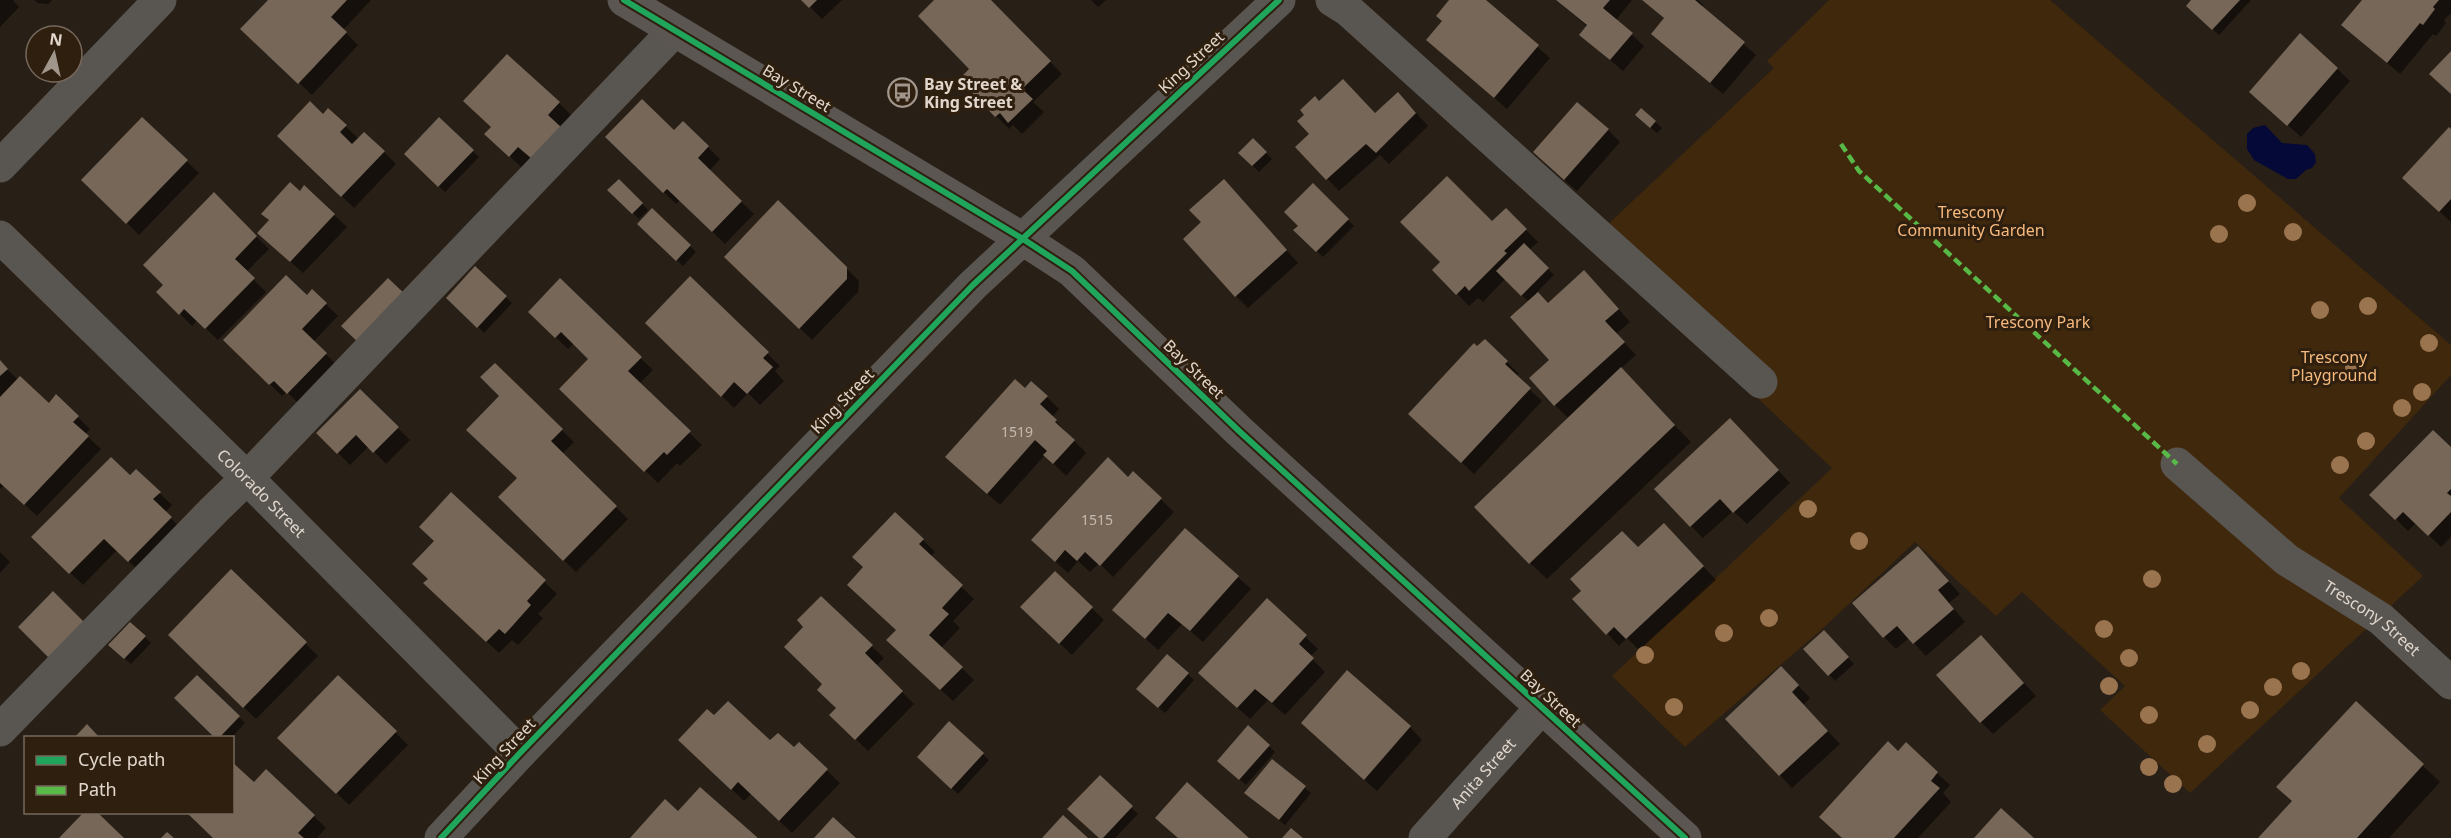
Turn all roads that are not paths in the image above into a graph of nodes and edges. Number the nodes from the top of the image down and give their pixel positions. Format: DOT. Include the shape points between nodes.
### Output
graph roads {
  1 [pos="160,0"];
  2 [pos="624,0"];
  3 [pos="1279,0"];
  4 [pos="1332,0"];
  5 [pos="674,31"];
  6 [pos="0,166"];
  7 [pos="0,237"];
  8 [pos="1023,239"];
  9 [pos="1761,382"];
  10 [pos="2177,464"];
  11 [pos="248,478"];
  12 [pos="2451,683"];
  13 [pos="1542,707"];
  14 [pos="0,730"];
  15 [pos="520,753"];
  16 [pos="441,838"];
  17 [pos="1425,838"];
  18 [pos="1685,838"];
  1 -- 6 [label="street"];
  2 -- 5 [label="main road, Bay Street"];
  3 -- 8 [label="street, King Street"];
  4 -- 9 [label="street" via="1348,10"];
  5 -- 8 [label="main road, Bay Street"];
  5 -- 11 [label="street"];
  7 -- 11 [label="street, Colorado Street"];
  8 -- 13 [label="main road, Bay Street" via="1072,271 1239,431"];
  8 -- 15 [label="street, King Street" via="973,285"];
  10 -- 12 [label="street, Trescony Street" via="2287,560 2381,619"];
  11 -- 14 [label="street"];
  11 -- 15 [label="street, Colorado Street"];
  13 -- 17 [label="street, Anita Street"];
  13 -- 18 [label="main road, Bay Street"];
  15 -- 16 [label="street, King Street"];
}
